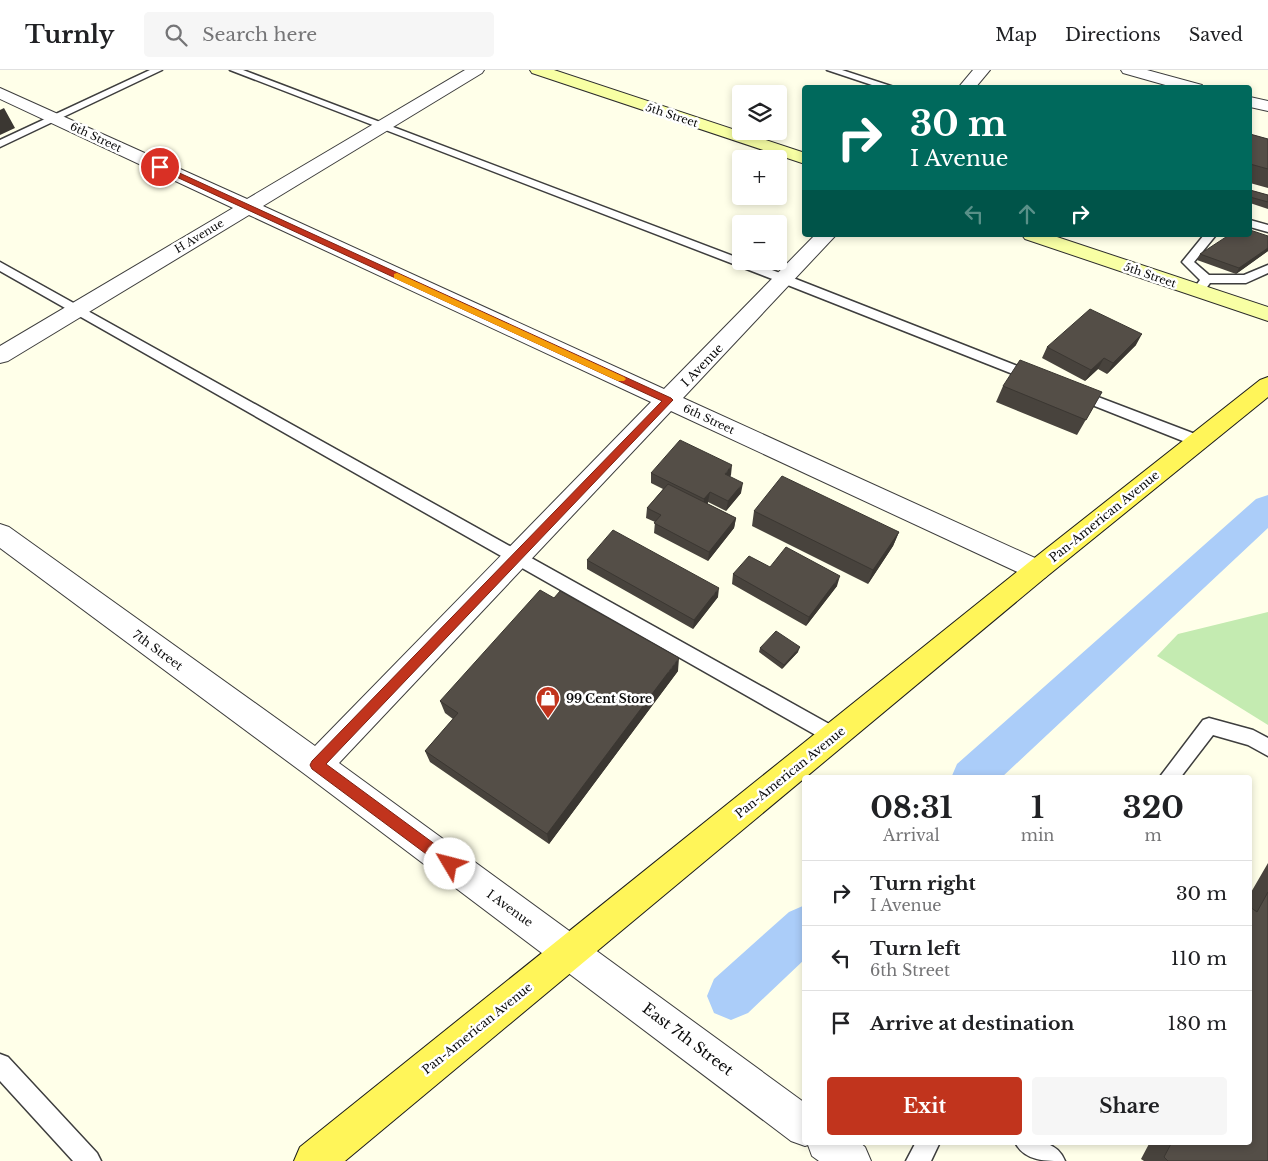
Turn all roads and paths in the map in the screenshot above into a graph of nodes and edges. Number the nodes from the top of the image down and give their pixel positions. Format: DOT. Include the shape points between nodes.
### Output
graph roads {
  1 [pos="157,70"];
  2 [pos="235,70"];
  3 [pos="476,70"];
  4 [pos="538,70"];
  5 [pos="832,70"];
  6 [pos="982,70"];
  7 [pos="1129,70"];
  8 [pos="883,85"];
  9 [pos="969,85"];
  10 [pos="1185,85"];
  11 [pos="0,93"];
  12 [pos="1252,102"];
  13 [pos="1268,106"];
  14 [pos="54,118"];
  15 [pos="382,126"];
  16 [pos="0,144"];
  17 [pos="802,158"];
  18 [pos="248,207"];
  19 [pos="1252,224"];
  20 [pos="1268,229"];
  21 [pos="824,237"];
  22 [pos="1039,237"];
  23 [pos="1208,237"];
  24 [pos="0,266"];
  25 [pos="1268,269"];
  26 [pos="784,279"];
  27 [pos="1202,285"];
  28 [pos="77,310"];
  29 [pos="1268,314"];
  30 [pos="0,356"];
  31 [pos="1041,380"];
  32 [pos="1268,385"];
  33 [pos="1069,391"];
  34 [pos="668,400"];
  35 [pos="1198,441"];
  36 [pos="0,534"];
  37 [pos="518,556"];
  38 [pos="1037,570"];
  39 [pos="834,736"];
  40 [pos="1268,748"];
  41 [pos="317,765"];
  42 [pos="1170,775"];
  43 [pos="570,952"];
  44 [pos="0,1064"];
  45 [pos="802,1125"];
  46 [pos="830,1145"];
  47 [pos="927,1145"];
  48 [pos="1030,1145"];
  49 [pos="89,1161"];
  50 [pos="314,1161"];
  51 [pos="851,1161"];
  52 [pos="918,1161"];
  53 [pos="1053,1161"];
  1 -- 14 [label="lane"];
  2 -- 15 [label="lane"];
  3 -- 15 [label="street, H Avenue"];
  4 -- 17 [label="street, 5th Street"];
  5 -- 8 [label="lane"];
  6 -- 9 [label="street"];
  7 -- 10 [label="street"];
  11 -- 14 [label="street, 6th Street"];
  12 -- 13 [label="street"];
  14 -- 16 [label="lane"];
  14 -- 18 [label="street, 6th Street"];
  15 -- 18 [label="street, H Avenue"];
  15 -- 26 [label="lane"];
  18 -- 28 [label="street, H Avenue"];
  18 -- 34 [label="street, 6th Street"];
  19 -- 20 [label="lane"];
  21 -- 26 [label="street, I Avenue"];
  22 -- 27 [label="street, 5th Street"];
  23 -- 27 [label="lane" via="1188,262"];
  24 -- 28 [label="lane"];
  25 -- 27 [label="lane" via="1246,279"];
  26 -- 31 [label="lane"];
  26 -- 34 [label="street, I Avenue"];
  27 -- 29 [label="street, 5th Street"];
  28 -- 30 [label="street, H Avenue"];
  28 -- 37 [label="lane"];
  32 -- 35 [label="main road, Pan-American Avenue"];
  33 -- 35 [label="lane"];
  34 -- 37 [label="street, I Avenue"];
  34 -- 38 [label="street, 6th Street"];
  35 -- 38 [label="main road, Pan-American Avenue"];
  36 -- 41 [label="street, 7th Street"];
  37 -- 39 [label="lane"];
  37 -- 41 [label="street, I Avenue"];
  38 -- 39 [label="main road, Pan-American Avenue"];
  39 -- 43 [label="main road, Pan-American Avenue"];
  40 -- 42 [label="lane" via="1253,738 1209,726"];
  41 -- 43 [label="street, I Avenue"];
  43 -- 45 [label="street, East 7th Street"];
  43 -- 50 [label="main road, Pan-American Avenue"];
  44 -- 49 [label="lane"];
  46 -- 51 [label="street"];
  47 -- 52 [label="lane"];
  48 -- 53 [label="lane"];
}
